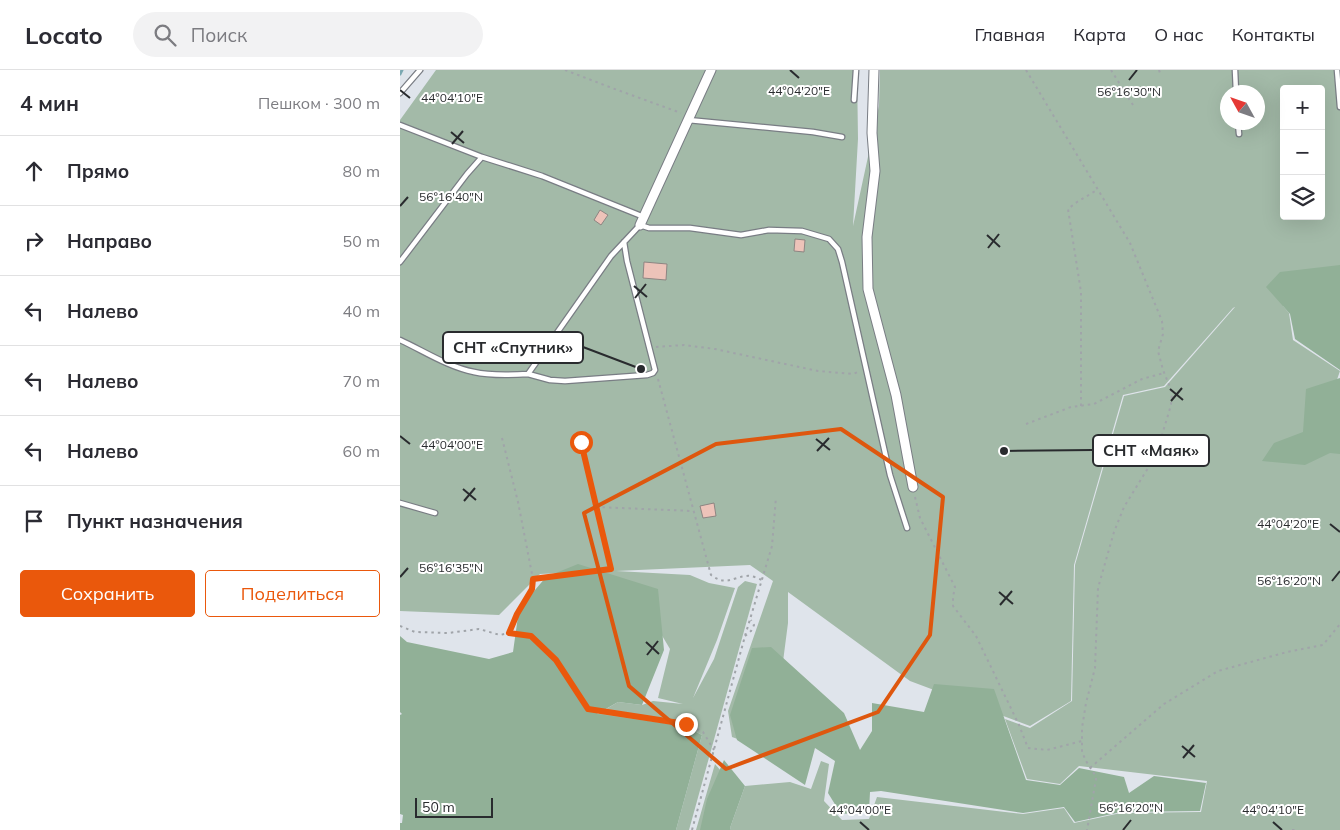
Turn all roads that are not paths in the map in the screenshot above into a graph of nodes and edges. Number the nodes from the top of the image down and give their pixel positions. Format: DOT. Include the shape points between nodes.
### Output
graph roads {
  1 [pos="420,70"];
  2 [pos="710,70"];
  3 [pos="856,70"];
  4 [pos="874,70"];
  5 [pos="1235,70"];
  6 [pos="1338,70"];
  7 [pos="1236,85"];
  8 [pos="400,93"];
  9 [pos="854,100"];
  10 [pos="1340,107"];
  11 [pos="689,118"];
  12 [pos="400,125"];
  13 [pos="1239,130"];
  14 [pos="1239,134"];
  15 [pos="842,137"];
  16 [pos="482,157"];
  17 [pos="642,221"];
  18 [pos="624,242"];
  19 [pos="400,262"];
  20 [pos="400,340"];
  21 [pos="528,374"];
  22 [pos="913,487"];
  23 [pos="400,504"];
  24 [pos="434,513"];
  25 [pos="907,528"];
  1 -- 8 [label="lane"];
  2 -- 11 [label="street"];
  3 -- 9 [label="lane"];
  4 -- 22 [label="street" via="872,133 875,171 867,237 868,289 896,395"];
  5 -- 7 [label="lane"];
  6 -- 10 [label="lane"];
  11 -- 15 [label="lane"];
  11 -- 17 [label="street"];
  12 -- 16 [label="lane"];
  13 -- 14 [label="lane"];
  16 -- 17 [label="lane" via="542,176"];
  16 -- 19 [label="lane"];
  17 -- 18 [label="lane"];
  17 -- 25 [label="lane" via="650,228 690,228 741,235 769,230 802,231 829,239 838,249 890,475"];
  18 -- 21 [label="lane" via="610,256"];
  18 -- 21 [label="lane" via="655,370 653,373 565,381"];
  20 -- 21 [label="lane" via="452,365 475,372"];
  23 -- 24 [label="lane"];
}
